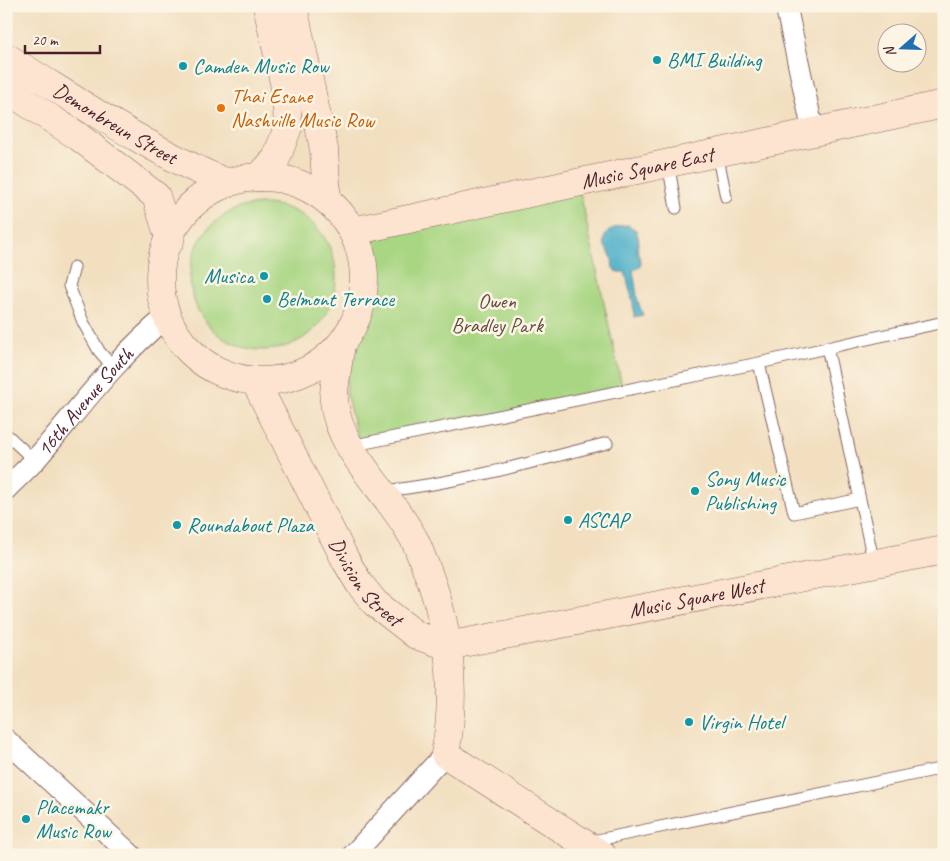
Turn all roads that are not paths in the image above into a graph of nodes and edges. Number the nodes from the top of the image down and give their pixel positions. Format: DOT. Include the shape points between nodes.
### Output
graph roads {
  1 [pos="266,6"];
  2 [pos="293,6"];
  3 [pos="786,6"];
  4 [pos="6,57"];
  5 [pos="6,89"];
  6 [pos="944,104"];
  7 [pos="813,131"];
  8 [pos="717,152"];
  9 [pos="668,163"];
  10 [pos="259,177"];
  11 [pos="227,183"];
  12 [pos="726,198"];
  13 [pos="327,199"];
  14 [pos="676,208"];
  15 [pos="352,231"];
  16 [pos="170,241"];
  17 [pos="74,267"];
  18 [pos="166,316"];
  19 [pos="944,322"];
  20 [pos="341,344"];
  21 [pos="827,347"];
  22 [pos="759,364"];
  23 [pos="113,367"];
  24 [pos="256,383"];
  25 [pos="6,434"];
  26 [pos="607,443"];
  27 [pos="350,446"];
  28 [pos="34,460"];
  29 [pos="7,486"];
  30 [pos="382,491"];
  31 [pos="860,499"];
  32 [pos="944,550"];
  33 [pos="874,564"];
  34 [pos="447,646"];
  35 [pos="6,740"];
  36 [pos="445,754"];
  37 [pos="944,768"];
  38 [pos="592,849"];
  39 [pos="131,855"];
  40 [pos="353,855"];
  1 -- 10 [label="main road" via="286,92 288,127 276,159"];
  2 -- 13 [label="main road" via="324,149"];
  3 -- 7 [label="street"];
  4 -- 11 [label="main road, Demonbreun Street" via="144,142"];
  5 -- 16 [label="main road, Demonbreun Street" via="79,137 156,196"];
  6 -- 7 [label="main road, Music Square East"];
  7 -- 8 [label="main road, Music Square East"];
  8 -- 9 [label="main road, Music Square East"];
  8 -- 12 [label="lane"];
  9 -- 14 [label="lane"];
  9 -- 15 [label="main road, Music Square East"];
  10 -- 11 [label="main road"];
  10 -- 13 [label="main road" via="282,179 304,186"];
  11 -- 16 [label="main road" via="203,195 183,213"];
  13 -- 15 [label="main road"];
  15 -- 20 [label="main road" via="363,267 363,294 355,321"];
  16 -- 18 [label="main road" via="162,268 161,297"];
  17 -- 23 [label="lane" via="69,286 83,322 99,351"];
  18 -- 23 [label="street, 16th Avenue South"];
  18 -- 24 [label="main road" via="184,346 208,366 236,379"];
  19 -- 21 [label="lane"];
  20 -- 24 [label="main road" via="320,364 295,376"];
  20 -- 27 [label="main road, Division Street" via="334,400 339,423"];
  21 -- 22 [label="lane"];
  21 -- 31 [label="lane"];
  22 -- 27 [label="lane"];
  22 -- 31 [label="lane" via="794,513"];
  23 -- 28 [label="street, 16th Avenue South"];
  24 -- 34 [label="main road, Division Street" via="359,583 375,602 416,635"];
  25 -- 28 [label="lane"];
  26 -- 30 [label="lane" via="424,487"];
  27 -- 30 [label="main road, Division Street"];
  28 -- 29 [label="street, 16th Avenue South"];
  30 -- 34 [label="main road, Division Street" via="412,535 426,567 438,599"];
  31 -- 33 [label="lane"];
  32 -- 33 [label="main road, Music Square West"];
  33 -- 34 [label="main road, Music Square West"];
  34 -- 36 [label="main road, Division Street" via="452,705"];
  35 -- 39 [label="street"];
  36 -- 38 [label="main road"];
  36 -- 40 [label="street"];
  37 -- 38 [label="lane"];
}
